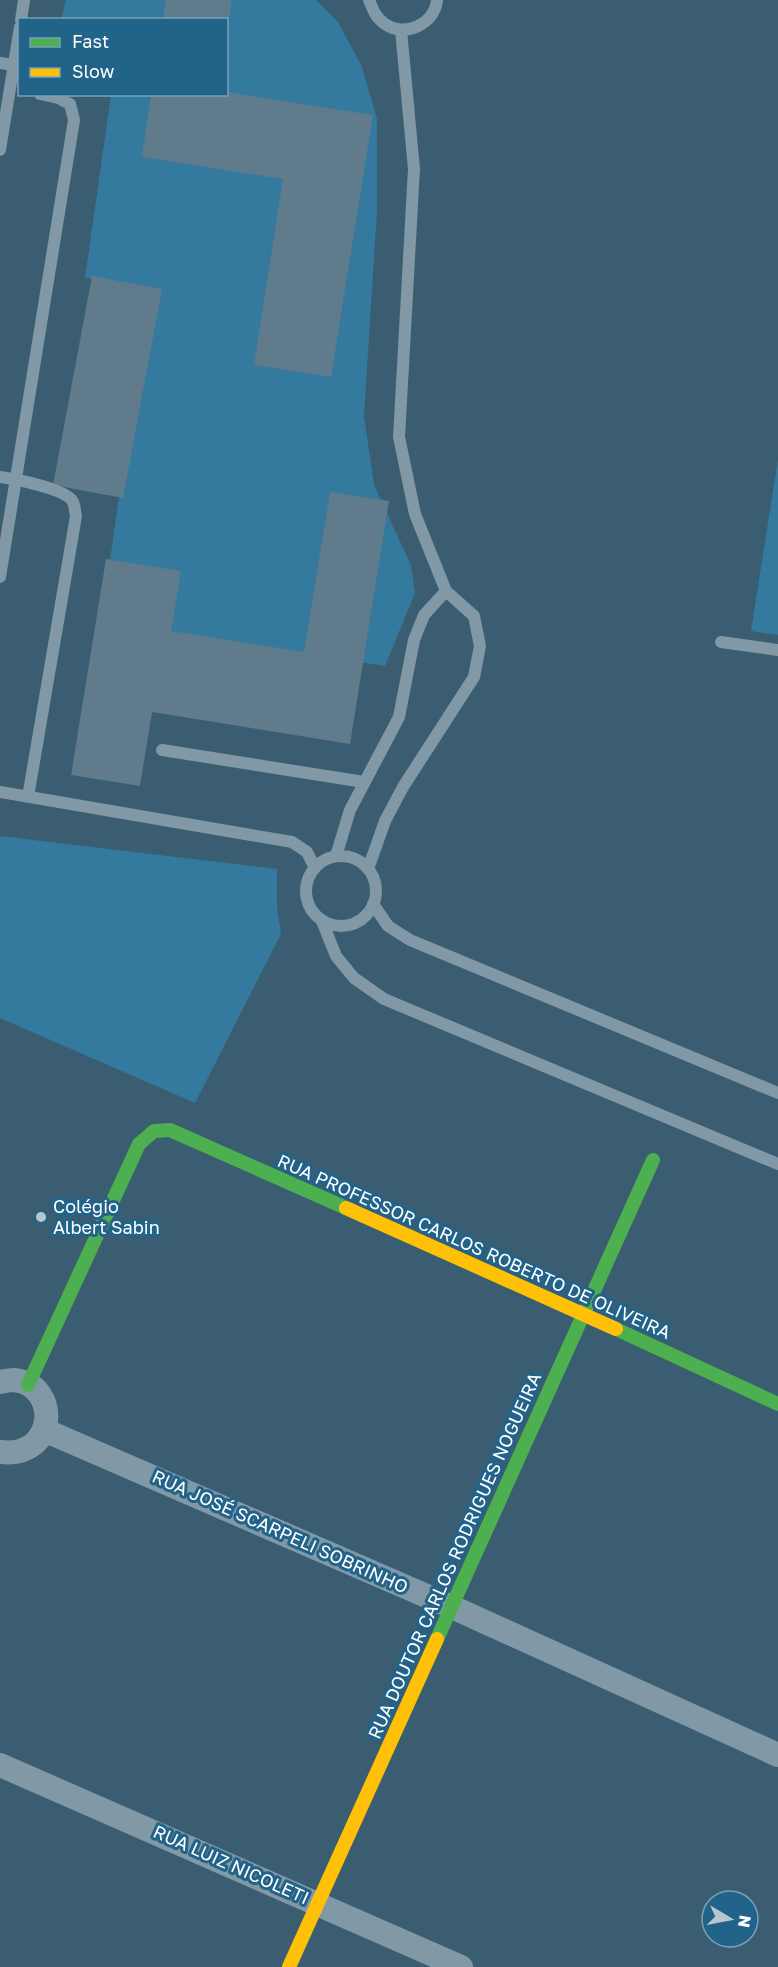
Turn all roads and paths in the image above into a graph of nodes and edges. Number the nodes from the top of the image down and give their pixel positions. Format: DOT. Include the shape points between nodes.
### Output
graph roads {
  1 [pos="24,0"];
  2 [pos="369,0"];
  3 [pos="437,0"];
  4 [pos="21,18"];
  5 [pos="401,30"];
  6 [pos="18,40"];
  7 [pos="0,63"];
  8 [pos="14,65"];
  9 [pos="15,90"];
  10 [pos="49,96"];
  11 [pos="0,150"];
  12 [pos="0,477"];
  13 [pos="16,479"];
  14 [pos="0,577"];
  15 [pos="446,591"];
  16 [pos="721,642"];
  17 [pos="778,650"];
  18 [pos="162,750"];
  19 [pos="364,782"];
  20 [pos="0,792"];
  21 [pos="28,797"];
  22 [pos="336,856"];
  23 [pos="315,868"];
  24 [pos="368,869"];
  25 [pos="373,904"];
  26 [pos="322,921"];
  27 [pos="778,1093"];
  28 [pos="653,1160"];
  29 [pos="778,1164"];
  30 [pos="584,1314"];
  31 [pos="0,1382"];
  32 [pos="28,1385"];
  33 [pos="778,1404"];
  34 [pos="44,1430"];
  35 [pos="0,1452"];
  36 [pos="452,1607"];
  37 [pos="778,1755"];
  38 [pos="0,1765"];
  39 [pos="318,1904"];
  40 [pos="290,1967"];
  41 [pos="461,1967"];
  1 -- 4 [label="lane"];
  2 -- 5 [label="lane" via="375,15 386,26"];
  3 -- 5 [label="lane" via="429,18 417,28"];
  5 -- 15 [label="lane" via="414,170 399,437 415,514"];
  6 -- 8 [label="lane"];
  7 -- 8 [label="lane"];
  8 -- 9 [label="lane"];
  9 -- 11 [label="lane"];
  10 -- 13 [label="lane" via="70,104 74,120"];
  12 -- 13 [label="lane"];
  13 -- 14 [label="lane"];
  13 -- 21 [label="lane" via="66,494 73,501 76,516"];
  15 -- 19 [label="lane" via="424,615 414,640 399,717"];
  15 -- 24 [label="lane" via="474,616 480,646 474,676 402,788"];
  16 -- 17 [label="lane"];
  18 -- 19 [label="lane"];
  19 -- 22 [label="lane" via="350,810"];
  20 -- 21 [label="lane"];
  21 -- 23 [label="lane" via="292,842 307,852"];
  22 -- 23 [label="lane"];
  22 -- 24 [label="lane" via="359,861"];
  23 -- 26 [label="lane" via="306,890 313,913"];
  24 -- 25 [label="lane" via="376,892"];
  25 -- 26 [label="lane" via="367,914 346,926"];
  25 -- 27 [label="lane" via="388,926 410,940"];
  26 -- 29 [label="lane" via="336,956 354,978 384,999"];
  28 -- 30 [label="street, RUA DOUTOR CARLOS RODRIGUES NOGUEIRA"];
  30 -- 32 [label="street, RUA PROFESSOR CARLOS ROBERTO DE OLIVEIRA" via="170,1130 154,1131 139,1144"];
  30 -- 33 [label="street, RUA PROFESSOR CARLOS ROBERTO DE OLIVEIRA"];
  30 -- 36 [label="street, RUA DOUTOR CARLOS RODRIGUES NOGUEIRA"];
  31 -- 32 [label="street" via="14,1380"];
  32 -- 34 [label="street" via="46,1409"];
  34 -- 35 [label="street" via="26,1450"];
  34 -- 36 [label="street, RUA JOSÉ SCARPELI SOBRINHO"];
  36 -- 37 [label="street, RUA JOSÉ SCARPELI SOBRINHO"];
  36 -- 39 [label="street, RUA DOUTOR CARLOS RODRIGUES NOGUEIRA"];
  38 -- 39 [label="street, RUA LUIZ NICOLETI"];
  39 -- 40 [label="street, RUA DOUTOR CARLOS RODRIGUES NOGUEIRA"];
  39 -- 41 [label="street, RUA LUIZ NICOLETI"];
}
